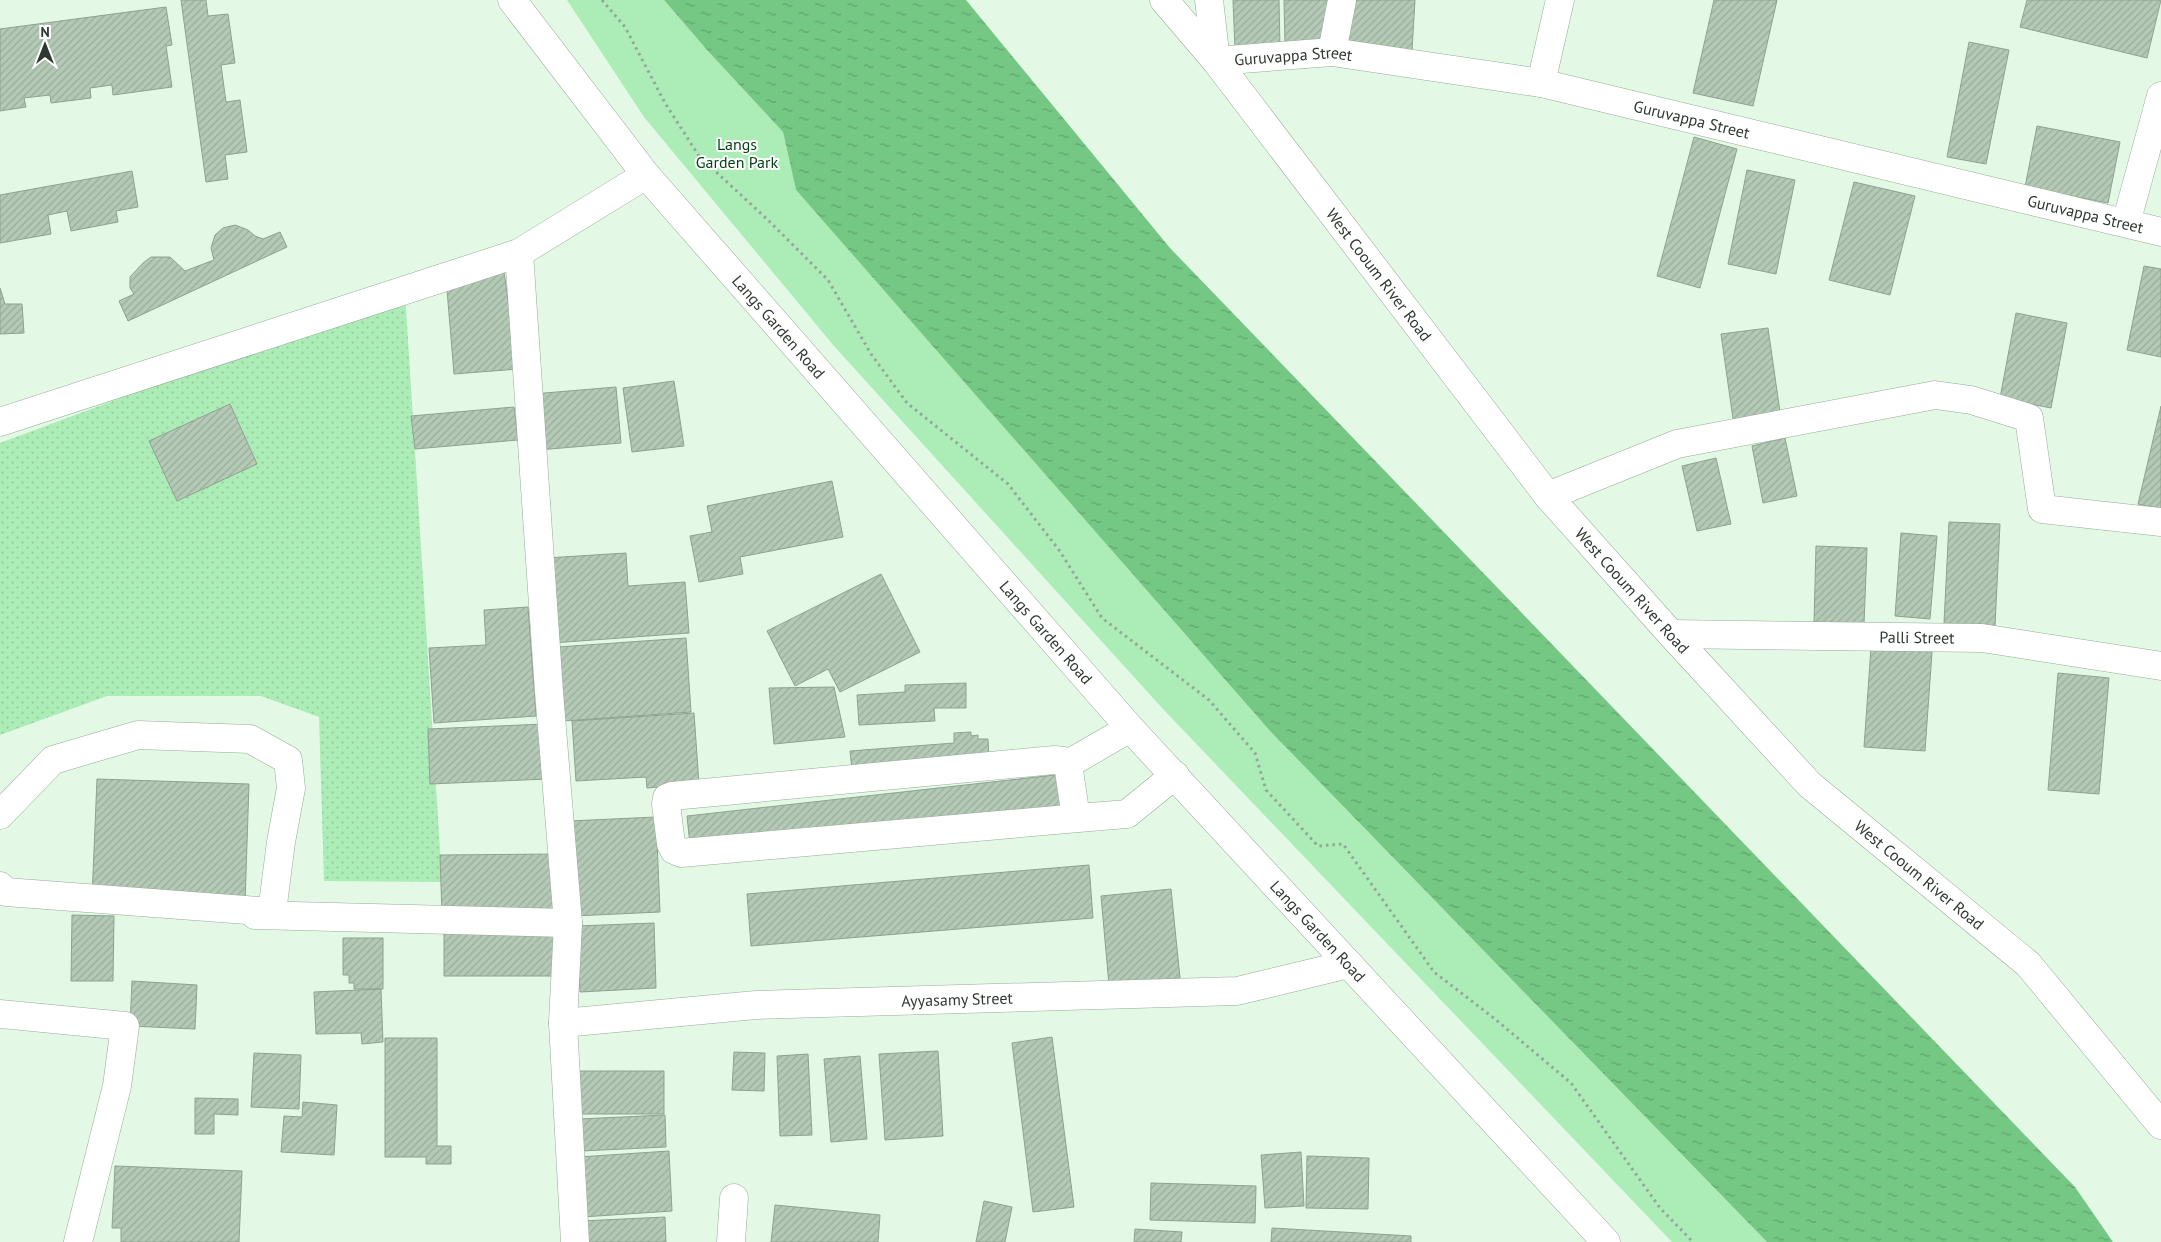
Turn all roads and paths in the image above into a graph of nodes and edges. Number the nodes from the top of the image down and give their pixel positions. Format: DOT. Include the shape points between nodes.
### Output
graph roads {
  1 [pos="512,0"];
  2 [pos="602,0"];
  3 [pos="1164,0"];
  4 [pos="1209,0"];
  5 [pos="1342,0"];
  6 [pos="1560,0"];
  7 [pos="1332,52"];
  8 [pos="1216,61"];
  9 [pos="1541,83"];
  10 [pos="2161,96"];
  11 [pos="646,175"];
  12 [pos="2126,223"];
  13 [pos="2161,232"];
  14 [pos="519,253"];
  15 [pos="0,422"];
  16 [pos="1548,496"];
  17 [pos="2161,522"];
  18 [pos="1671,634"];
  19 [pos="2161,666"];
  20 [pos="1130,728"];
  21 [pos="1068,764"];
  22 [pos="1175,775"];
  23 [pos="0,815"];
  24 [pos="1076,818"];
  25 [pos="0,886"];
  26 [pos="0,900"];
  27 [pos="568,923"];
  28 [pos="1349,964"];
  29 [pos="0,1014"];
  30 [pos="564,1023"];
  31 [pos="2161,1125"];
  32 [pos="734,1198"];
  33 [pos="78,1242"];
  34 [pos="575,1242"];
  35 [pos="731,1242"];
  36 [pos="1606,1242"];
  37 [pos="1693,1242"];
  1 -- 11 [label="street, Langs Garden Road"];
  2 -- 37 [label="path" via="625,26 665,103 699,156 828,280 871,354 907,403 1008,484 1059,550 1102,618 1210,700 1255,753 1266,790 1318,846 1343,844 1434,972 1571,1084 1660,1208"];
  3 -- 8 [label="street, West Cooum River Road"];
  4 -- 8 [label="street"];
  5 -- 7 [label="street"];
  6 -- 9 [label="street"];
  7 -- 8 [label="street, Guruvappa Street"];
  7 -- 9 [label="street, Guruvappa Street"];
  8 -- 16 [label="street, West Cooum River Road"];
  9 -- 12 [label="street, Guruvappa Street"];
  10 -- 12 [label="street"];
  11 -- 14 [label="street"];
  11 -- 20 [label="street, Langs Garden Road"];
  12 -- 13 [label="street, Guruvappa Street"];
  14 -- 15 [label="street"];
  14 -- 27 [label="street"];
  16 -- 17 [label="street" via="1677,444 1935,395 1971,400 2029,418 2042,509"];
  16 -- 18 [label="street, West Cooum River Road"];
  18 -- 19 [label="street, Palli Street" via="1982,638"];
  18 -- 31 [label="street, West Cooum River Road" via="1810,785 2028,964"];
  20 -- 21 [label="street"];
  20 -- 22 [label="street, Langs Garden Road"];
  21 -- 24 [label="street"];
  21 -- 24 [label="street" via="1054,760 672,796 667,798 666,804 671,844 681,853"];
  22 -- 24 [label="street" via="1127,814"];
  22 -- 28 [label="street, Langs Garden Road"];
  23 -- 25 [label="street" via="53,760 138,735 250,739 288,760 291,788 272,912 6,892"];
  26 -- 27 [label="street" via="197,913"];
  27 -- 30 [label="street"];
  28 -- 30 [label="street, Ayyasamy Street" via="1237,990 756,1005"];
  28 -- 36 [label="street, Langs Garden Road"];
  29 -- 33 [label="street" via="125,1026 117,1086"];
  30 -- 34 [label="street"];
  32 -- 35 [label="street"];
}
